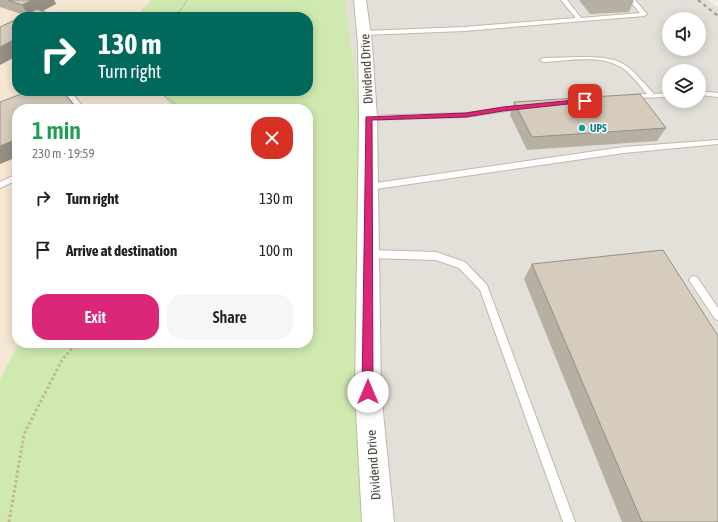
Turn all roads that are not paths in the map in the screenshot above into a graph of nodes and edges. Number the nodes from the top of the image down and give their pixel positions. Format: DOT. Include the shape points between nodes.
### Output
graph roads {
  1 [pos="360,0"];
  2 [pos="564,0"];
  3 [pos="632,0"];
  4 [pos="580,20"];
  5 [pos="364,33"];
  6 [pos="543,60"];
  7 [pos="706,94"];
  8 [pos="662,95"];
  9 [pos="718,95"];
  10 [pos="71,96"];
  11 [pos="652,96"];
  12 [pos="621,98"];
  13 [pos="78,104"];
  14 [pos="532,106"];
  15 [pos="368,118"];
  16 [pos="718,142"];
  17 [pos="12,180"];
  18 [pos="0,185"];
  19 [pos="369,187"];
  20 [pos="368,254"];
  21 [pos="694,280"];
  22 [pos="718,316"];
  23 [pos="378,522"];
  24 [pos="569,522"];
  1 -- 5 [label="street, Dividend Drive"];
  2 -- 4 [label="lane"];
  3 -- 4 [label="lane" via="644,14"];
  4 -- 5 [label="lane" via="464,29"];
  5 -- 15 [label="street, Dividend Drive"];
  6 -- 11 [label="lane" via="610,61 622,65"];
  7 -- 9 [label="lane"];
  8 -- 11 [label="lane"];
  10 -- 13 [label="lane"];
  11 -- 12 [label="lane"];
  14 -- 15 [label="lane" via="466,115"];
  15 -- 19 [label="street, Dividend Drive"];
  16 -- 19 [label="lane" via="624,150"];
  17 -- 18 [label="lane"];
  19 -- 20 [label="street, Dividend Drive"];
  20 -- 23 [label="street, Dividend Drive" via="368,392"];
  20 -- 24 [label="lane" via="436,256 462,265 484,288"];
  21 -- 22 [label="lane"];
}
